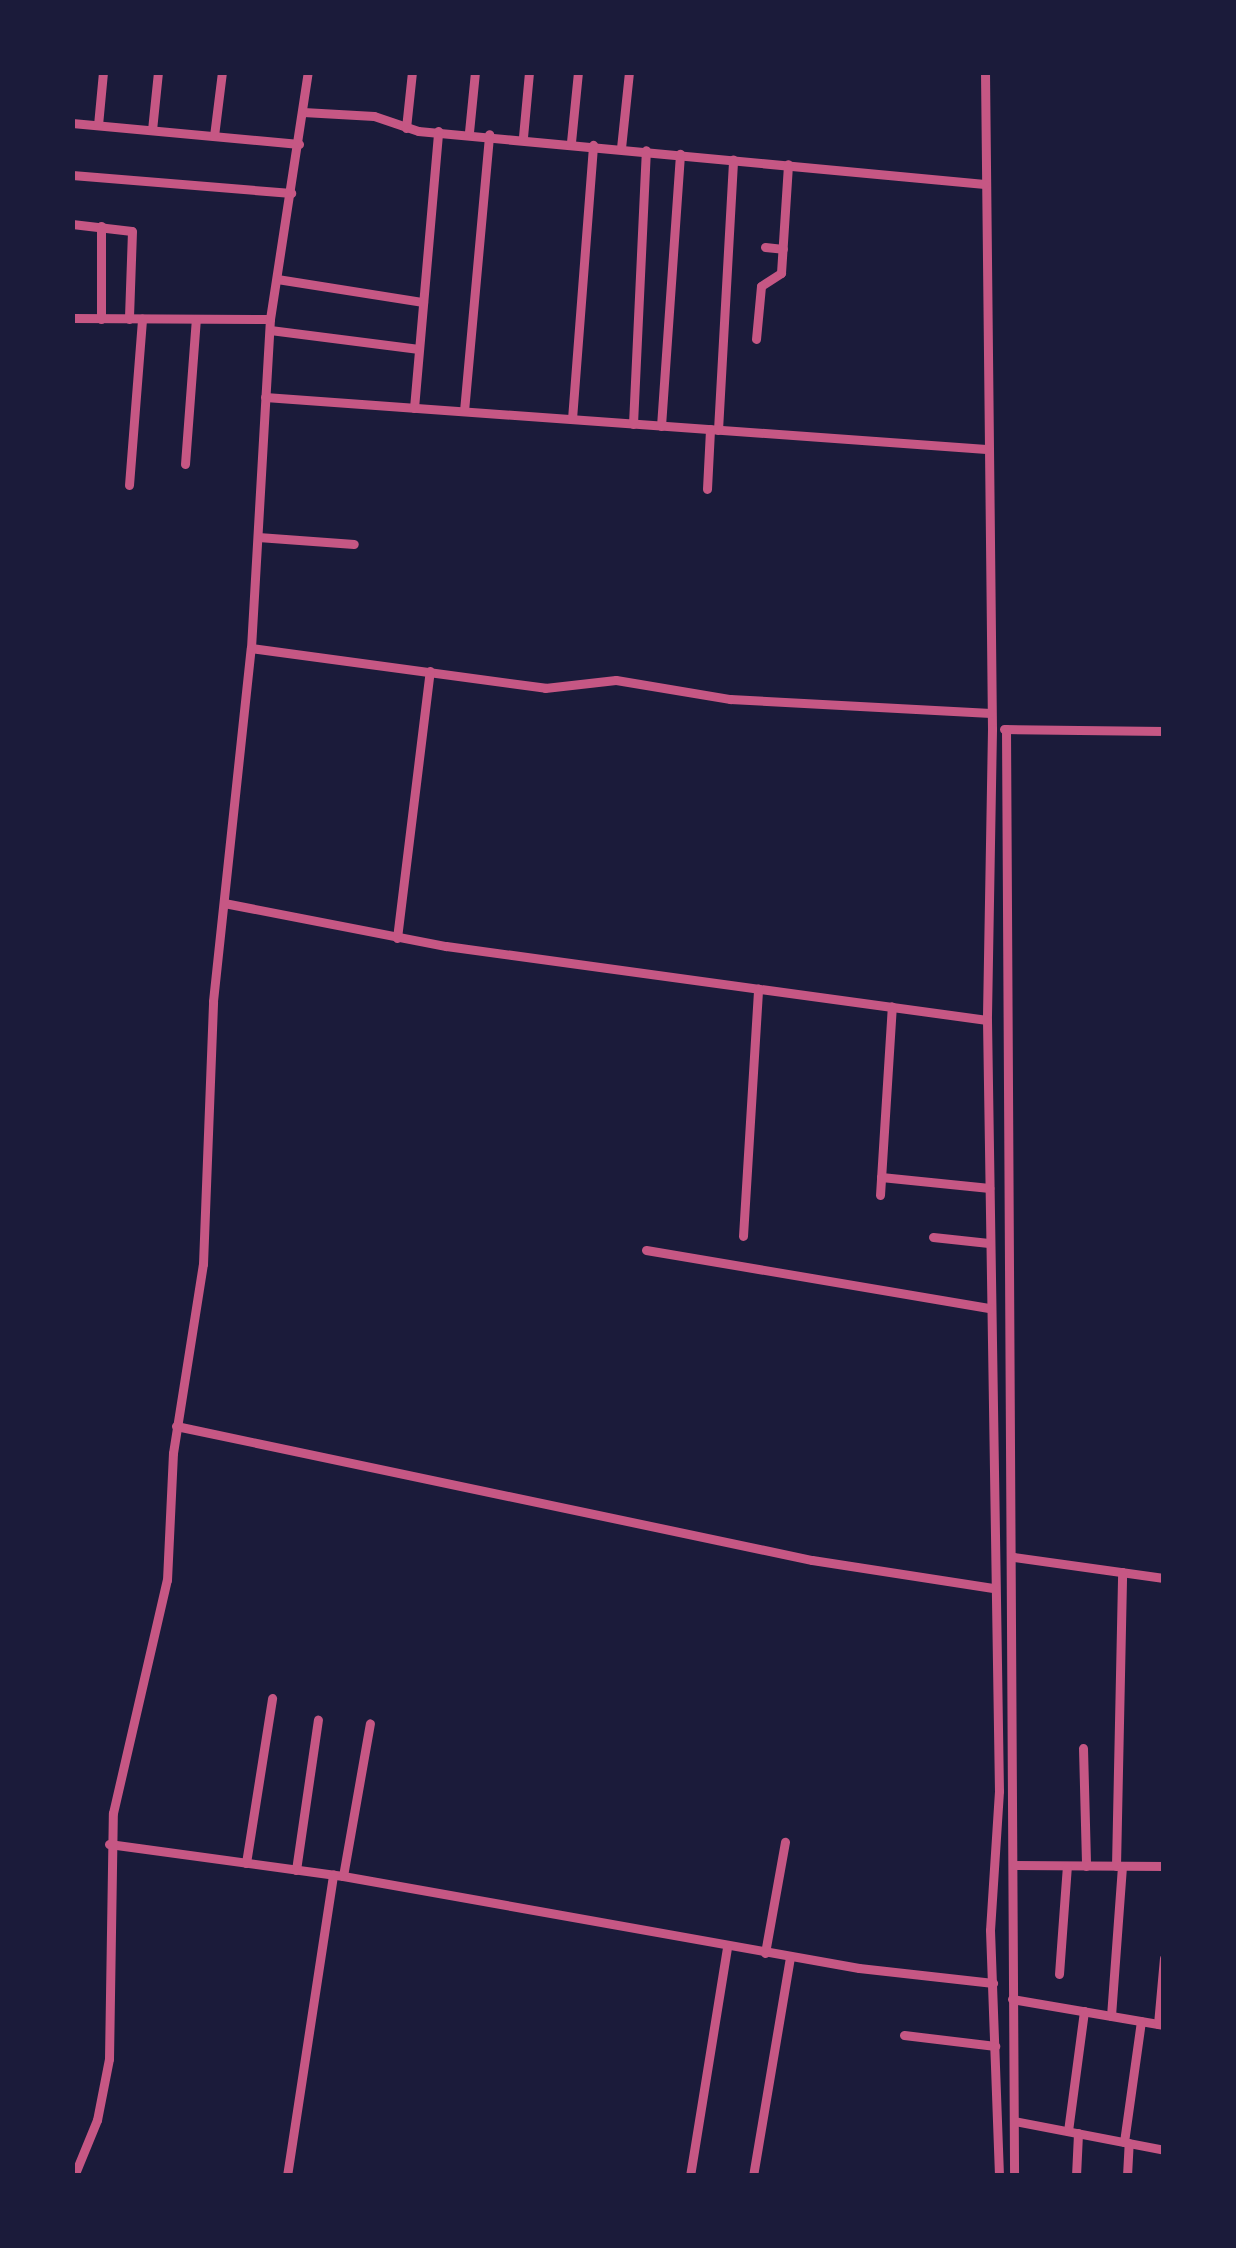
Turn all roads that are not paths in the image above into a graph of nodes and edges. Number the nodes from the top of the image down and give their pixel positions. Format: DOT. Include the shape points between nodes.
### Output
graph roads {
  1 [pos="103,72"];
  2 [pos="158,72"];
  3 [pos="222,72"];
  4 [pos="308,72"];
  5 [pos="412,72"];
  6 [pos="476,72"];
  7 [pos="529,72"];
  8 [pos="578,72"];
  9 [pos="629,72"];
  10 [pos="985,72"];
  11 [pos="303,112"];
  12 [pos="72,123"];
  13 [pos="98,126"];
  14 [pos="406,128"];
  15 [pos="152,130"];
  16 [pos="438,131"];
  17 [pos="469,132"];
  18 [pos="489,134"];
  19 [pos="214,136"];
  20 [pos="523,137"];
  21 [pos="570,142"];
  22 [pos="299,144"];
  23 [pos="594,145"];
  24 [pos="621,148"];
  25 [pos="646,150"];
  26 [pos="680,154"];
  27 [pos="733,159"];
  28 [pos="788,164"];
  29 [pos="72,176"];
  30 [pos="985,184"];
  31 [pos="290,194"];
  32 [pos="72,224"];
  33 [pos="102,226"];
  34 [pos="764,248"];
  35 [pos="783,249"];
  36 [pos="276,279"];
  37 [pos="424,302"];
  38 [pos="72,318"];
  39 [pos="100,318"];
  40 [pos="129,319"];
  41 [pos="142,319"];
  42 [pos="196,319"];
  43 [pos="270,324"];
  44 [pos="756,339"];
  45 [pos="419,348"];
  46 [pos="266,397"];
  47 [pos="414,408"];
  48 [pos="464,411"];
  49 [pos="572,419"];
  50 [pos="633,424"];
  51 [pos="661,426"];
  52 [pos="714,429"];
  53 [pos="986,449"];
  54 [pos="185,464"];
  55 [pos="128,486"];
  56 [pos="707,489"];
  57 [pos="258,536"];
  58 [pos="354,544"];
  59 [pos="251,648"];
  60 [pos="430,671"];
  61 [pos="991,713"];
  62 [pos="992,729"];
  63 [pos="1006,729"];
  64 [pos="1164,731"];
  65 [pos="224,903"];
  66 [pos="397,938"];
  67 [pos="758,988"];
  68 [pos="892,1006"];
  69 [pos="987,1020"];
  70 [pos="881,1177"];
  71 [pos="988,1188"];
  72 [pos="880,1195"];
  73 [pos="743,1236"];
  74 [pos="933,1237"];
  75 [pos="989,1242"];
  76 [pos="646,1250"];
  77 [pos="990,1308"];
  78 [pos="176,1426"];
  79 [pos="994,1475"];
  80 [pos="1013,1476"];
  81 [pos="1014,1556"];
  82 [pos="1122,1572"];
  83 [pos="1164,1578"];
  84 [pos="994,1588"];
  85 [pos="272,1698"];
  86 [pos="318,1720"];
  87 [pos="370,1723"];
  88 [pos="1083,1748"];
  89 [pos="785,1842"];
  90 [pos="109,1844"];
  91 [pos="246,1863"];
  92 [pos="1015,1866"];
  93 [pos="1067,1866"];
  94 [pos="1086,1866"];
  95 [pos="1119,1866"];
  96 [pos="1164,1866"];
  97 [pos="296,1870"];
  98 [pos="338,1875"];
  99 [pos="727,1947"];
  100 [pos="765,1953"];
  101 [pos="790,1957"];
  102 [pos="1164,1958"];
  103 [pos="1060,1974"];
  104 [pos="993,1983"];
  105 [pos="1012,1999"];
  106 [pos="1084,2012"];
  107 [pos="1111,2016"];
  108 [pos="1141,2021"];
  109 [pos="1161,2024"];
  110 [pos="904,2034"];
  111 [pos="995,2046"];
  112 [pos="1014,2121"];
  113 [pos="1073,2132"];
  114 [pos="1126,2142"];
  115 [pos="1164,2150"];
  116 [pos="74,2172"];
  117 [pos="88,2176"];
  118 [pos="287,2176"];
  119 [pos="690,2176"];
  120 [pos="753,2176"];
  121 [pos="999,2176"];
  122 [pos="1014,2176"];
  123 [pos="1076,2176"];
  124 [pos="1127,2176"];
  1 -- 13 [label="street"];
  2 -- 15 [label="street"];
  3 -- 19 [label="street"];
  4 -- 11 [label="street"];
  5 -- 14 [label="street"];
  6 -- 17 [label="street"];
  7 -- 20 [label="street"];
  8 -- 21 [label="street"];
  9 -- 24 [label="street"];
  10 -- 30 [label="street"];
  11 -- 14 [label="street" via="374,116"];
  11 -- 22 [label="street"];
  12 -- 13 [label="street"];
  13 -- 15 [label="street"];
  14 -- 16 [label="street"];
  15 -- 19 [label="street"];
  16 -- 17 [label="street"];
  16 -- 37 [label="street"];
  17 -- 18 [label="street"];
  18 -- 20 [label="street"];
  18 -- 48 [label="street"];
  19 -- 22 [label="street"];
  20 -- 21 [label="street"];
  21 -- 23 [label="street"];
  22 -- 31 [label="street"];
  23 -- 24 [label="street"];
  23 -- 49 [label="street"];
  24 -- 25 [label="street"];
  25 -- 26 [label="street"];
  25 -- 50 [label="street"];
  26 -- 27 [label="street"];
  26 -- 51 [label="street"];
  27 -- 28 [label="street"];
  27 -- 52 [label="street"];
  28 -- 30 [label="street"];
  28 -- 35 [label="street"];
  29 -- 31 [label="street"];
  30 -- 53 [label="street"];
  31 -- 36 [label="street"];
  32 -- 33 [label="street"];
  33 -- 39 [label="street"];
  33 -- 40 [label="street" via="131,229"];
  34 -- 35 [label="street"];
  35 -- 44 [label="street" via="782,273 761,286"];
  36 -- 37 [label="street"];
  36 -- 43 [label="street"];
  37 -- 45 [label="street"];
  38 -- 39 [label="street"];
  39 -- 40 [label="street"];
  40 -- 41 [label="street"];
  41 -- 42 [label="street"];
  41 -- 55 [label="street"];
  42 -- 43 [label="street"];
  42 -- 54 [label="street"];
  43 -- 45 [label="street"];
  43 -- 46 [label="street"];
  45 -- 47 [label="street"];
  46 -- 47 [label="street"];
  46 -- 57 [label="street"];
  47 -- 48 [label="street"];
  48 -- 49 [label="street"];
  49 -- 50 [label="street"];
  50 -- 51 [label="street"];
  51 -- 52 [label="street"];
  52 -- 53 [label="street"];
  52 -- 56 [label="street"];
  53 -- 61 [label="street"];
  57 -- 58 [label="street"];
  57 -- 59 [label="street"];
  59 -- 60 [label="street"];
  59 -- 65 [label="street"];
  60 -- 61 [label="street" via="545,688 616,680 730,699"];
  60 -- 66 [label="street"];
  61 -- 62 [label="street"];
  62 -- 63 [label="street"];
  62 -- 69 [label="street"];
  63 -- 64 [label="street"];
  63 -- 80 [label="street"];
  65 -- 66 [label="street"];
  65 -- 78 [label="street" via="208,1079 202,1264"];
  66 -- 67 [label="street"];
  67 -- 68 [label="street"];
  67 -- 73 [label="street"];
  68 -- 69 [label="street"];
  68 -- 70 [label="street"];
  69 -- 71 [label="street"];
  70 -- 71 [label="street"];
  70 -- 72 [label="street"];
  71 -- 75 [label="street"];
  74 -- 75 [label="street"];
  75 -- 77 [label="street"];
  76 -- 77 [label="street"];
  77 -- 79 [label="street"];
  78 -- 84 [label="street" via="812,1560"];
  78 -- 90 [label="street" via="167,1580"];
  79 -- 80 [label="street"];
  79 -- 84 [label="street"];
  80 -- 81 [label="street"];
  81 -- 82 [label="street"];
  81 -- 92 [label="street"];
  82 -- 83 [label="street"];
  82 -- 95 [label="street"];
  84 -- 104 [label="street" via="999,1792"];
  85 -- 91 [label="street"];
  86 -- 97 [label="street"];
  87 -- 98 [label="street"];
  88 -- 94 [label="street"];
  89 -- 100 [label="street"];
  90 -- 91 [label="street"];
  90 -- 116 [label="street" via="110,2060 98,2120"];
  91 -- 97 [label="street"];
  92 -- 93 [label="street"];
  92 -- 105 [label="street"];
  93 -- 94 [label="street"];
  93 -- 103 [label="street"];
  94 -- 95 [label="street"];
  95 -- 96 [label="street"];
  95 -- 107 [label="street"];
  97 -- 98 [label="street"];
  98 -- 99 [label="street"];
  98 -- 118 [label="street"];
  99 -- 100 [label="street"];
  99 -- 119 [label="street"];
  100 -- 101 [label="street"];
  101 -- 104 [label="street"];
  101 -- 120 [label="street"];
  102 -- 109 [label="street"];
  104 -- 111 [label="street"];
  105 -- 106 [label="street"];
  105 -- 112 [label="street"];
  106 -- 107 [label="street"];
  106 -- 113 [label="street"];
  107 -- 108 [label="street"];
  108 -- 109 [label="street"];
  108 -- 114 [label="street"];
  110 -- 111 [label="street"];
  111 -- 121 [label="street"];
  112 -- 113 [label="street"];
  112 -- 122 [label="street"];
  113 -- 114 [label="street"];
  113 -- 123 [label="street"];
  114 -- 115 [label="street"];
  114 -- 124 [label="street"];
  116 -- 117 [label="street"];
}
